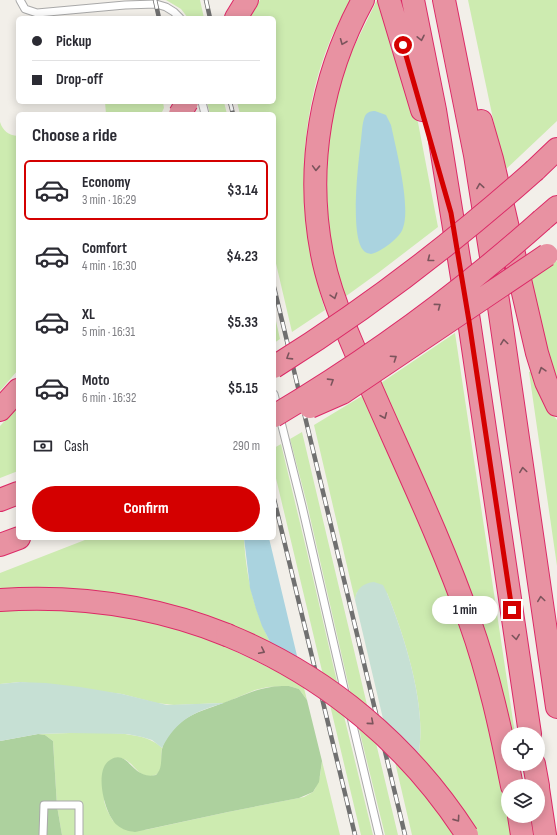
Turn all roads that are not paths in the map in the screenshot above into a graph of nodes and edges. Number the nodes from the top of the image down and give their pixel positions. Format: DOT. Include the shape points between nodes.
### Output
graph roads {
  1 [pos="20,0"];
  2 [pos="230,0"];
  3 [pos="247,0"];
  4 [pos="389,0"];
  5 [pos="413,0"];
  6 [pos="444,0"];
  7 [pos="361,3"];
  8 [pos="177,16"];
  9 [pos="223,16"];
  10 [pos="237,16"];
  11 [pos="557,149"];
  12 [pos="451,213"];
  13 [pos="550,213"];
  14 [pos="552,252"];
  15 [pos="276,366"];
  16 [pos="16,392"];
  17 [pos="276,402"];
  18 [pos="557,405"];
  19 [pos="0,410"];
  20 [pos="276,415"];
  21 [pos="276,422"];
  22 [pos="16,494"];
  23 [pos="0,500"];
  24 [pos="16,539"];
  25 [pos="0,545"];
  26 [pos="0,600"];
  27 [pos="557,707"];
  28 [pos="529,727"];
  29 [pos="510,779"];
  30 [pos="520,823"];
  31 [pos="543,823"];
  32 [pos="43,835"];
  33 [pos="79,835"];
  34 [pos="379,835"];
  35 [pos="467,835"];
  36 [pos="522,835"];
  37 [pos="545,835"];
  1 -- 8 [label="lane" via="25,9 36,13 156,4 166,7"];
  2 -- 9 [label="highway"];
  3 -- 10 [label="highway"];
  4 -- 12 [label="highway"];
  5 -- 12 [label="highway, one-way" via="435,110"];
  18 -- 6 [label="highway, one-way" via="546,382 537,353 492,158"];
  27 -- 6 [label="highway, one-way" via="476,162"];
  7 -- 29 [label="highway, one-way" via="334,64 319,132 316,200 322,254 346,329 445,557 470,622 490,685"];
  11 -- 15 [label="highway, one-way, bridge" via="470,226 404,279"];
  12 -- 28 [label="highway, one-way"];
  20 -- 13 [label="highway, one-way, bridge" via="345,372 423,318"];
  21 -- 14 [label="highway, one-way, bridge" via="342,393"];
  16 -- 19 [label="highway"];
  17 -- 34 [label="lane"];
  22 -- 23 [label="highway"];
  24 -- 25 [label="highway"];
  26 -- 35 [label="highway, one-way, bridge" via="58,599 114,604 163,614 227,635 259,649 328,689 366,718 425,777"];
  30 -- 36 [label="highway"];
  31 -- 37 [label="highway"];
  32 -- 33 [label="lane" via="44,805 79,805"];
}
